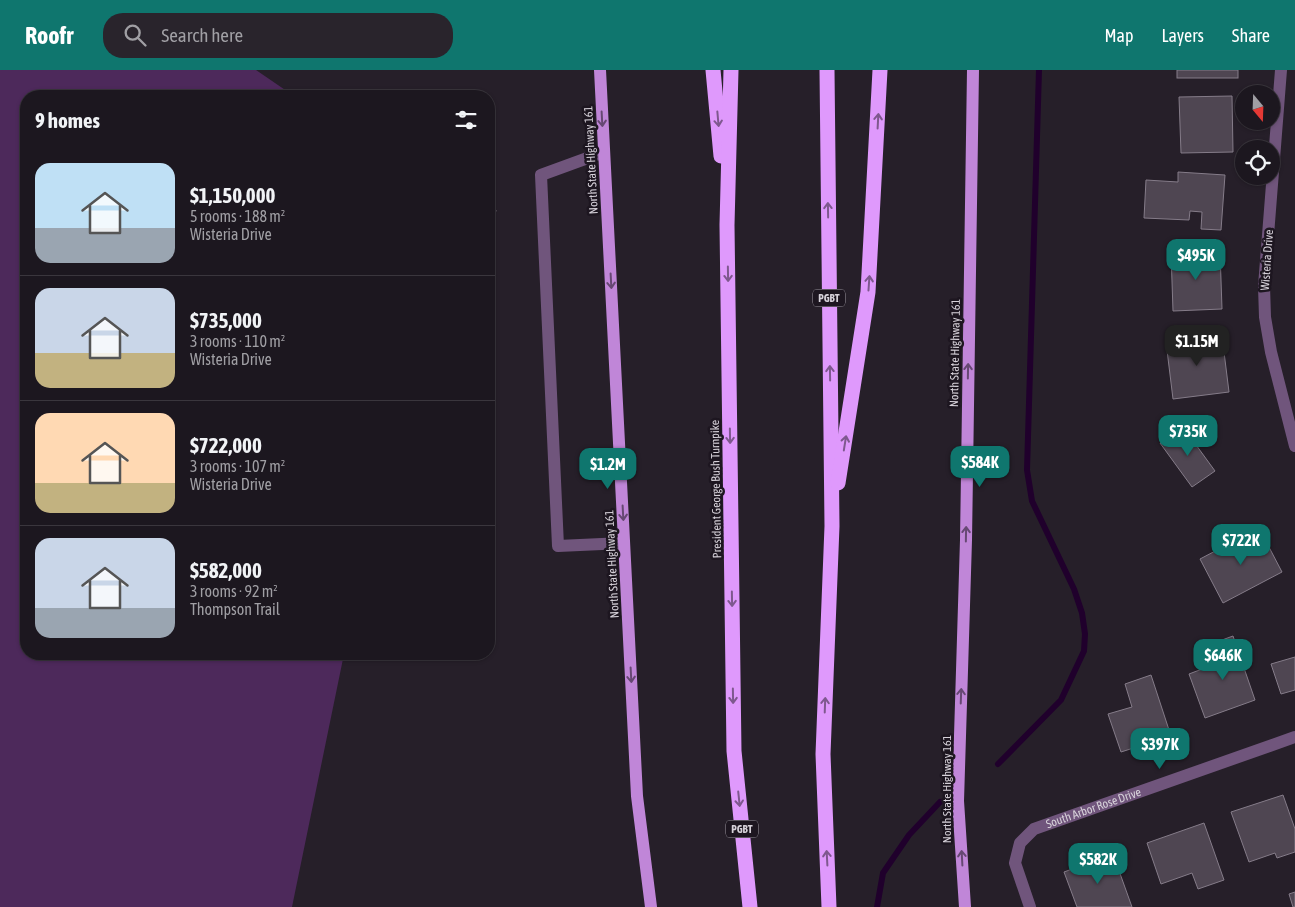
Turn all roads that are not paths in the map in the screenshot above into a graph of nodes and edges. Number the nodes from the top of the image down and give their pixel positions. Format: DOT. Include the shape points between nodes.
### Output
graph roads {
  1 [pos="600,70"];
  2 [pos="713,70"];
  3 [pos="731,70"];
  4 [pos="827,70"];
  5 [pos="880,70"];
  6 [pos="973,70"];
  7 [pos="1281,70"];
  8 [pos="604,152"];
  9 [pos="727,225"];
  10 [pos="1295,446"];
  11 [pos="832,526"];
  12 [pos="624,543"];
  13 [pos="1295,737"];
  14 [pos="652,907"];
  15 [pos="750,907"];
  16 [pos="829,907"];
  17 [pos="965,907"];
  18 [pos="1030,907"];
  1 -- 8 [label="main road, North State Highway 161, one-way"];
  2 -- 9 [label="highway, one-way"];
  3 -- 9 [label="highway, President George Bush Turnpike / PGBT"];
  11 -- 4 [label="highway, PGBT, one-way"];
  11 -- 5 [label="highway, one-way" via="868,292"];
  17 -- 6 [label="main road, North State Highway 161, one-way" via="958,801 966,540"];
  7 -- 10 [label="street, Wisteria Drive" via="1264,317"];
  8 -- 12 [label="main road, North State Highway 161, one-way"];
  8 -- 12 [label="street" via="541,175 558,546"];
  9 -- 15 [label="highway, President George Bush Turnpike / PGBT, one-way" via="734,751"];
  16 -- 11 [label="highway, PGBT, one-way" via="823,754"];
  12 -- 14 [label="main road, North State Highway 161, one-way" via="637,796"];
  13 -- 18 [label="street, South Arbor Rose Drive" via="1034,829 1020,843 1015,863"];
}
